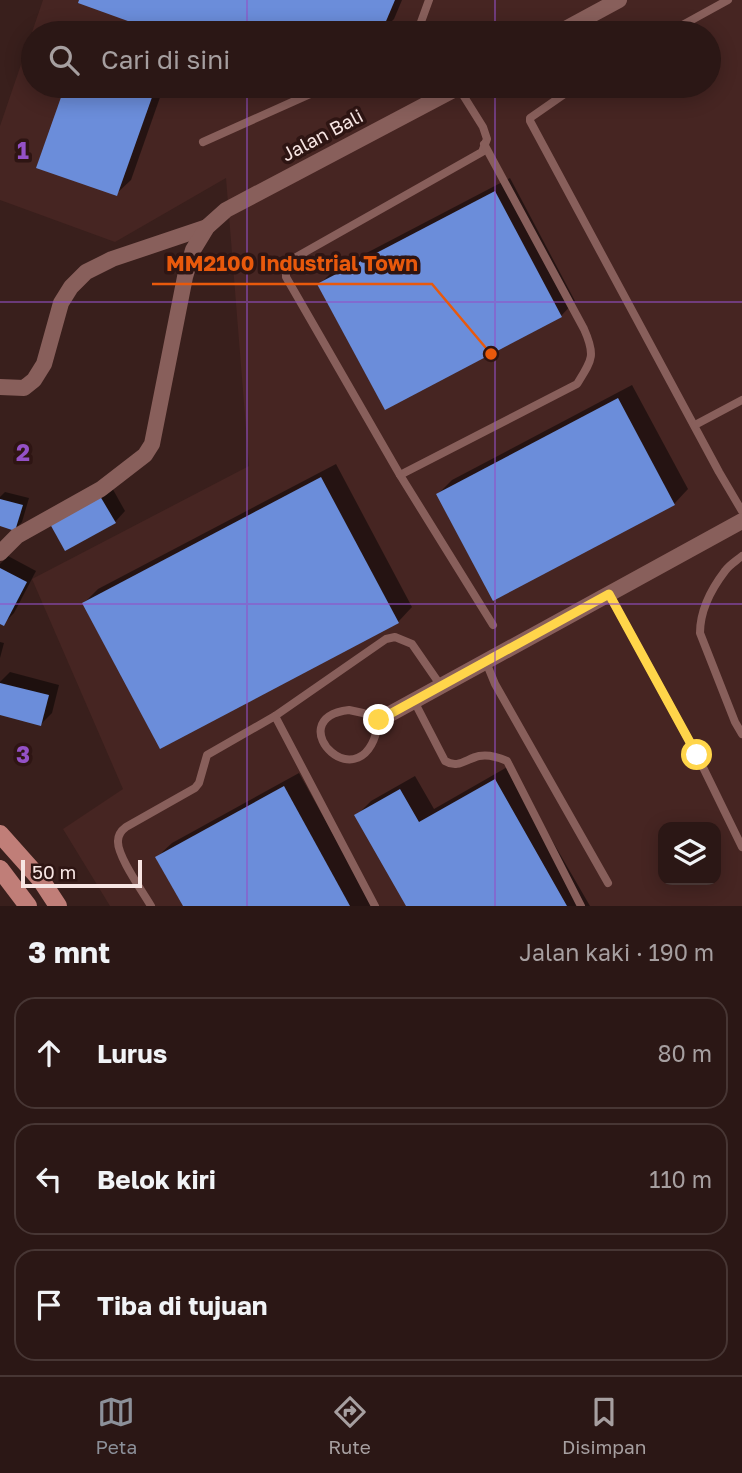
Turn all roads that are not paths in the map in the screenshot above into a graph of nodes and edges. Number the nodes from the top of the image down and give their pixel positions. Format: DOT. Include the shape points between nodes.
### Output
graph roads {
  1 [pos="429,0"];
  2 [pos="619,0"];
  3 [pos="728,0"];
  4 [pos="421,21"];
  5 [pos="580,21"];
  6 [pos="690,21"];
  7 [pos="301,98"];
  8 [pos="426,98"];
  9 [pos="466,98"];
  10 [pos="559,98"];
  11 [pos="203,142"];
  12 [pos="484,145"];
  13 [pos="206,227"];
  14 [pos="0,387"];
  15 [pos="742,400"];
  16 [pos="695,425"];
  17 [pos="400,475"];
  18 [pos="742,511"];
  19 [pos="742,521"];
  20 [pos="17,536"];
  21 [pos="0,537"];
  22 [pos="0,553"];
  23 [pos="742,556"];
  24 [pos="609,594"];
  25 [pos="493,625"];
  26 [pos="485,662"];
  27 [pos="441,686"];
  28 [pos="414,701"];
  29 [pos="275,716"];
  30 [pos="379,720"];
  31 [pos="742,734"];
  32 [pos="0,834"];
  33 [pos="742,847"];
  34 [pos="0,869"];
  35 [pos="608,883"];
  36 [pos="28,906"];
  37 [pos="58,906"];
  38 [pos="151,906"];
  39 [pos="375,906"];
  40 [pos="581,906"];
  1 -- 4 [label="lane"];
  2 -- 5 [label="street"];
  3 -- 6 [label="lane"];
  7 -- 11 [label="lane"];
  8 -- 13 [label="street, Jalan Bali" via="226,210"];
  9 -- 12 [label="lane" via="483,127"];
  10 -- 16 [label="lane" via="530,121"];
  12 -- 17 [label="lane" via="584,329 592,356 578,384"];
  12 -- 17 [label="lane" via="482,152 291,260 286,268 286,277"];
  13 -- 14 [label="street" via="86,272 61,303 44,364 34,380 24,388"];
  13 -- 20 [label="street" via="185,277 152,444 145,455 101,489"];
  15 -- 16 [label="lane"];
  16 -- 18 [label="lane"];
  17 -- 25 [label="lane"];
  19 -- 24 [label="street"];
  20 -- 21 [label="lane"];
  20 -- 22 [label="street"];
  23 -- 31 [label="lane" via="726,569 711,594 699,633"];
  24 -- 26 [label="street"];
  24 -- 33 [label="lane"];
  26 -- 27 [label="street"];
  26 -- 35 [label="lane"];
  27 -- 28 [label="street"];
  27 -- 29 [label="lane" via="412,644 395,637"];
  28 -- 30 [label="street"];
  28 -- 40 [label="lane" via="445,761 458,765 495,755 507,761"];
  29 -- 38 [label="lane" via="206,755 195,788 121,832 118,841 123,859"];
  29 -- 39 [label="lane"];
  30 -- 30 [label="lane" via="369,751 356,759 334,755 322,741 323,723 338,711"];
  32 -- 37 [label="main road"];
  34 -- 36 [label="main road"];
}
